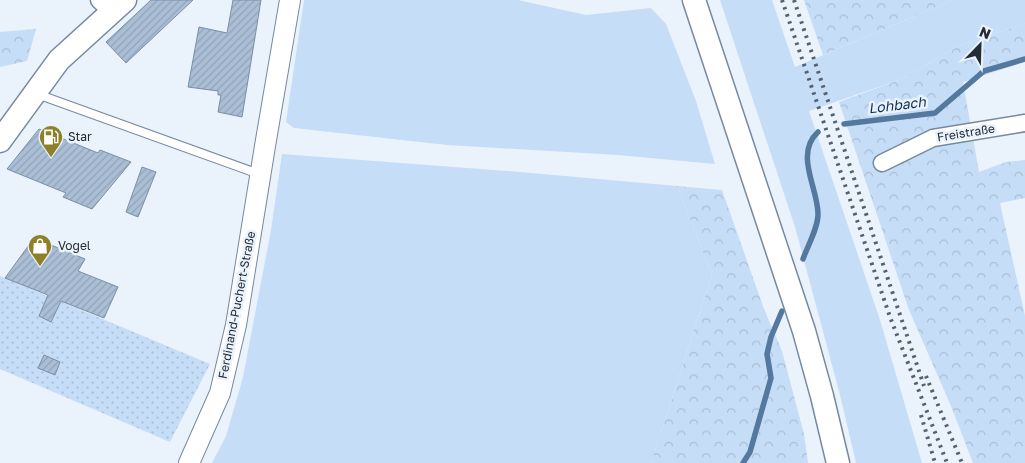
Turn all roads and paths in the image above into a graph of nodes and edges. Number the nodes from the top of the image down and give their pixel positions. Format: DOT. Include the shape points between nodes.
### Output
graph roads {
  1 [pos="290,0"];
  2 [pos="112,4"];
  3 [pos="696,6"];
  4 [pos="35,94"];
  5 [pos="1025,124"];
  6 [pos="0,141"];
  7 [pos="882,163"];
  8 [pos="260,175"];
  9 [pos="189,463"];
  10 [pos="838,463"];
  1 -- 8 [label="street, Ferdinand-Puchert-Straße"];
  2 -- 4 [label="main road" via="59,60"];
  3 -- 10 [label="main road" via="804,331"];
  4 -- 6 [label="main road"];
  4 -- 8 [label="lane"];
  5 -- 7 [label="street, Freistraße" via="932,138"];
  8 -- 9 [label="street, Ferdinand-Puchert-Straße" via="236,325 220,393"];
}
